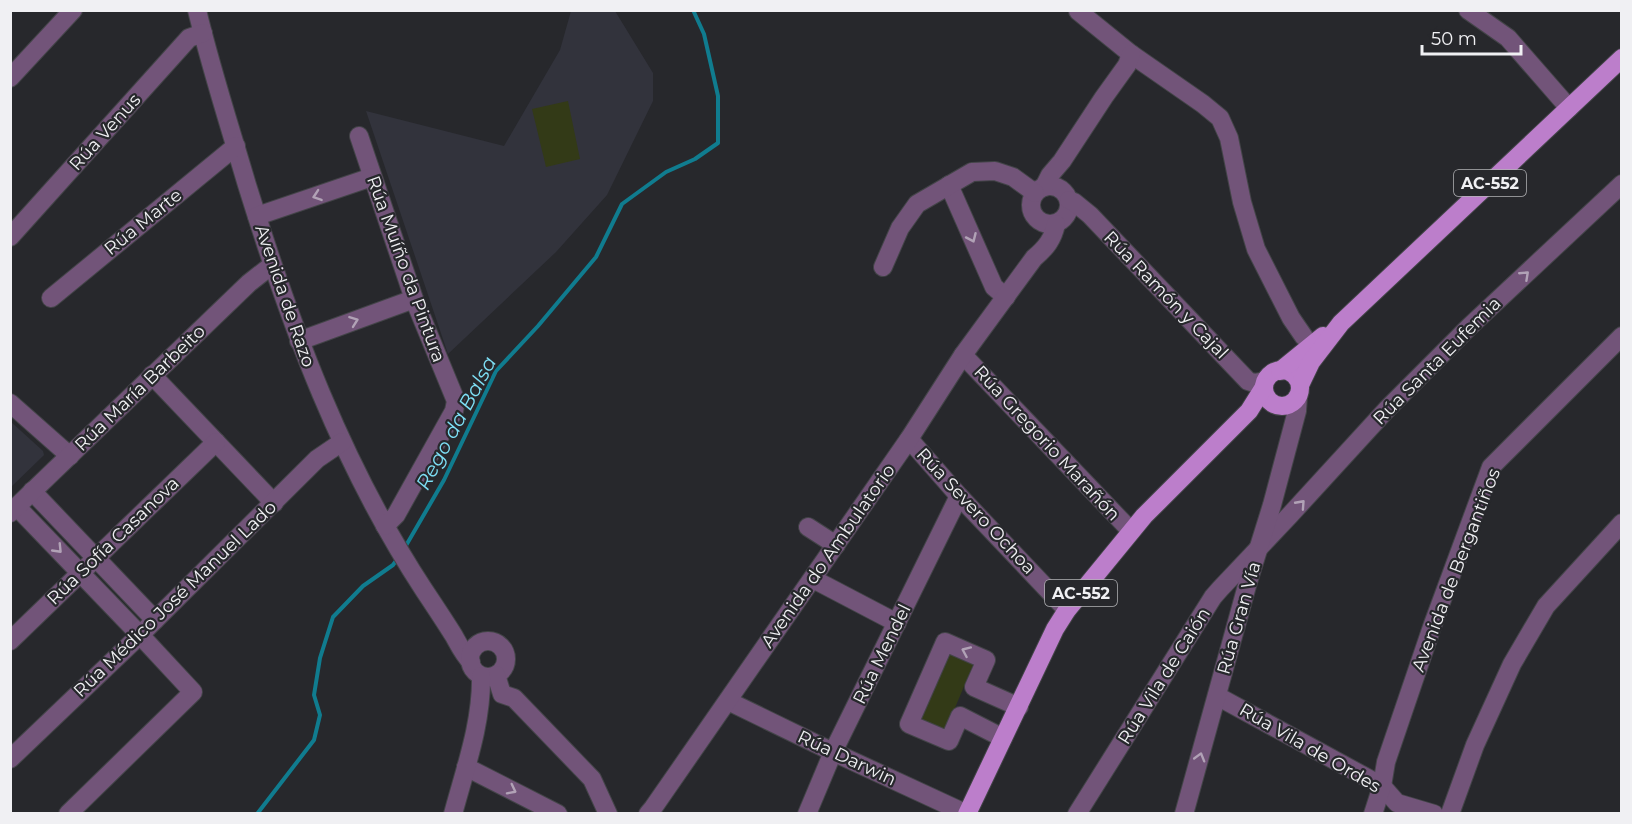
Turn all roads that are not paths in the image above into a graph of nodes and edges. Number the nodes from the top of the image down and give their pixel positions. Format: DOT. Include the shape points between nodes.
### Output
graph roads {
  1 [pos="73,10"];
  2 [pos="197,10"];
  3 [pos="1468,10"];
  4 [pos="1078,11"];
  5 [pos="202,33"];
  6 [pos="1131,54"];
  7 [pos="1622,58"];
  8 [pos="10,78"];
  9 [pos="1569,108"];
  10 [pos="359,136"];
  11 [pos="236,146"];
  12 [pos="372,177"];
  13 [pos="1622,184"];
  14 [pos="949,185"];
  15 [pos="1052,192"];
  16 [pos="257,216"];
  17 [pos="1047,222"];
  18 [pos="10,237"];
  19 [pos="272,266"];
  20 [pos="883,267"];
  21 [pos="1006,297"];
  22 [pos="51,298"];
  23 [pos="414,299"];
  24 [pos="1334,328"];
  25 [pos="1622,336"];
  26 [pos="1304,337"];
  27 [pos="299,341"];
  28 [pos="963,355"];
  29 [pos="1295,357"];
  30 [pos="152,375"];
  31 [pos="1270,380"];
  32 [pos="1299,391"];
  33 [pos="10,404"];
  34 [pos="1278,406"];
  35 [pos="1249,411"];
  36 [pos="1294,422"];
  37 [pos="909,439"];
  38 [pos="216,442"];
  39 [pos="342,442"];
  40 [pos="70,456"];
  41 [pos="32,491"];
  42 [pos="959,496"];
  43 [pos="274,503"];
  44 [pos="14,510"];
  45 [pos="1622,523"];
  46 [pos="385,526"];
  47 [pos="808,527"];
  48 [pos="1131,531"];
  49 [pos="836,545"];
  50 [pos="1260,546"];
  51 [pos="95,558"];
  52 [pos="80,573"];
  53 [pos="813,579"];
  54 [pos="1067,610"];
  55 [pos="155,620"];
  56 [pos="897,623"];
  57 [pos="140,635"];
  58 [pos="454,637"];
  59 [pos="10,641"];
  60 [pos="482,643"];
  61 [pos="488,672"];
  62 [pos="974,687"];
  63 [pos="508,696"];
  64 [pos="1217,696"];
  65 [pos="728,701"];
  66 [pos="1019,707"];
  67 [pos="480,715"];
  68 [pos="960,716"];
  69 [pos="1003,738"];
  70 [pos="834,752"];
  71 [pos="10,759"];
  72 [pos="465,767"];
  73 [pos="1382,786"];
  74 [pos="68,813"];
  75 [pos="453,813"];
  76 [pos="558,813"];
  77 [pos="608,813"];
  78 [pos="648,813"];
  79 [pos="807,813"];
  80 [pos="967,813"];
  81 [pos="1077,813"];
  82 [pos="1184,813"];
  83 [pos="1373,813"];
  84 [pos="1434,813"];
  85 [pos="1450,813"];
  1 -- 8 [label="street"];
  2 -- 5 [label="street, Avenida de Razo"];
  3 -- 9 [label="street" via="1508,38"];
  4 -- 6 [label="street"];
  5 -- 11 [label="street, Avenida de Razo"];
  5 -- 18 [label="street, Rúa Venus" via="189,38"];
  6 -- 15 [label="street" via="1062,161"];
  6 -- 26 [label="street" via="1220,118 1229,138 1256,249"];
  7 -- 9 [label="main road, AC-552"];
  9 -- 24 [label="main road, AC-552"];
  10 -- 12 [label="street, Rúa Muíño da Pintura"];
  11 -- 16 [label="street, Avenida de Razo"];
  11 -- 22 [label="street, Rúa Marte"];
  12 -- 16 [label="street, one-way"];
  12 -- 23 [label="street, Rúa Muíño da Pintura"];
  50 -- 13 [label="street, Rúa Santa Eufemia, one-way" via="1388,408"];
  14 -- 15 [label="street, Rúa Ramón y Cajal" via="972,172 995,171"];
  14 -- 20 [label="street, Rúa Ramón y Cajal" via="917,204 900,228"];
  14 -- 21 [label="street, one-way" via="994,287"];
  15 -- 17 [label="street" via="1068,213 1061,221"];
  15 -- 17 [label="street" via="1030,204 1034,216"];
  15 -- 31 [label="street, Rúa Ramón y Cajal" via="1090,215 1248,381"];
  16 -- 19 [label="street, Avenida de Razo"];
  17 -- 21 [label="street, Avenida do Ambulatorio" via="1034,258"];
  19 -- 27 [label="street, Avenida de Razo"];
  19 -- 30 [label="street, Rúa María Barbeito"];
  21 -- 28 [label="street, Avenida do Ambulatorio"];
  27 -- 23 [label="street, one-way"];
  23 -- 46 [label="street, Rúa Muíño da Pintura" via="456,401 396,515"];
  24 -- 26 [label="street"];
  24 -- 29 [label="main road, AC-552"];
  24 -- 32 [label="main road, AC-552" via="1311,362"];
  25 -- 73 [label="street, Avenida de Bergantiños" via="1491,467 1386,762"];
  26 -- 29 [label="street"];
  27 -- 39 [label="street, Avenida de Razo"];
  28 -- 37 [label="street, Avenida do Ambulatorio"];
  28 -- 48 [label="street, Rúa Gregorio Marañón"];
  29 -- 31 [label="main road, AC-552"];
  30 -- 38 [label="street"];
  30 -- 40 [label="street, Rúa María Barbeito"];
  31 -- 32 [label="main road" via="1291,373 1298,380"];
  31 -- 34 [label="main road" via="1267,399"];
  31 -- 35 [label="main road, AC-552"];
  32 -- 34 [label="main road" via="1292,404"];
  32 -- 36 [label="street, Rúa Gran Vía"];
  33 -- 40 [label="street"];
  34 -- 35 [label="main road"];
  34 -- 36 [label="street"];
  35 -- 48 [label="main road, AC-552"];
  36 -- 50 [label="street, Rúa Gran Vía"];
  37 -- 42 [label="street, Rúa Severo Ochoa"];
  37 -- 49 [label="street, Avenida do Ambulatorio"];
  38 -- 43 [label="street"];
  38 -- 51 [label="street, Rúa Sofía Casanova"];
  39 -- 43 [label="street, Rúa Médico José Manuel Lado" via="318,459"];
  39 -- 46 [label="street, Avenida de Razo"];
  40 -- 41 [label="street, Rúa María Barbeito"];
  41 -- 44 [label="street, Rúa María Barbeito"];
  41 -- 51 [label="street"];
  42 -- 54 [label="street, Rúa Severo Ochoa"];
  42 -- 56 [label="street, Rúa Mendel"];
  43 -- 55 [label="street, Rúa Médico José Manuel Lado"];
  44 -- 52 [label="street, one-way"];
  45 -- 85 [label="street" via="1546,606 1512,664 1475,745"];
  46 -- 58 [label="street, Avenida de Razo"];
  47 -- 49 [label="street"];
  48 -- 54 [label="main road, AC-552"];
  49 -- 53 [label="street, Avenida do Ambulatorio"];
  50 -- 64 [label="street, Rúa Gran Vía"];
  50 -- 81 [label="street, Rúa Vila de Caión" via="1213,597"];
  51 -- 52 [label="street, Rúa Sofía Casanova"];
  51 -- 55 [label="street"];
  52 -- 57 [label="street"];
  52 -- 59 [label="street, Rúa Sofía Casanova"];
  53 -- 56 [label="street"];
  53 -- 65 [label="street, Avenida do Ambulatorio"];
  54 -- 66 [label="main road, AC-552"];
  55 -- 57 [label="street, Rúa Médico José Manuel Lado"];
  56 -- 70 [label="street, Rúa Mendel"];
  57 -- 71 [label="street, Rúa Médico José Manuel Lado"];
  57 -- 74 [label="street" via="193,692"];
  58 -- 60 [label="street"];
  58 -- 61 [label="street, Avenida de Razo" via="463,654"];
  60 -- 61 [label="street" via="473,650"];
  60 -- 61 [label="street" via="494,643 506,659"];
  61 -- 63 [label="street" via="510,683"];
  61 -- 67 [label="street" via="482,687"];
  62 -- 66 [label="street"];
  62 -- 68 [label="street"];
  62 -- 68 [label="street, one-way" via="986,660 945,642 909,724 949,741"];
  63 -- 67 [label="street" via="496,695"];
  63 -- 77 [label="street" via="592,779"];
  64 -- 73 [label="street, Rúa Vila de Ordes"];
  82 -- 64 [label="street, Rúa Gran Vía, one-way"];
  65 -- 70 [label="street, Rúa Darwin"];
  65 -- 78 [label="street, Avenida do Ambulatorio"];
  66 -- 69 [label="main road, AC-552"];
  67 -- 72 [label="street"];
  68 -- 69 [label="street"];
  69 -- 80 [label="main road, AC-552"];
  70 -- 79 [label="street, Rúa Mendel"];
  70 -- 80 [label="street, Rúa Darwin"];
  72 -- 75 [label="street"];
  72 -- 76 [label="street, one-way"];
  73 -- 83 [label="street, Avenida de Bergantiños"];
  73 -- 84 [label="street, Rúa Vila de Ordes" via="1397,802"];
}
